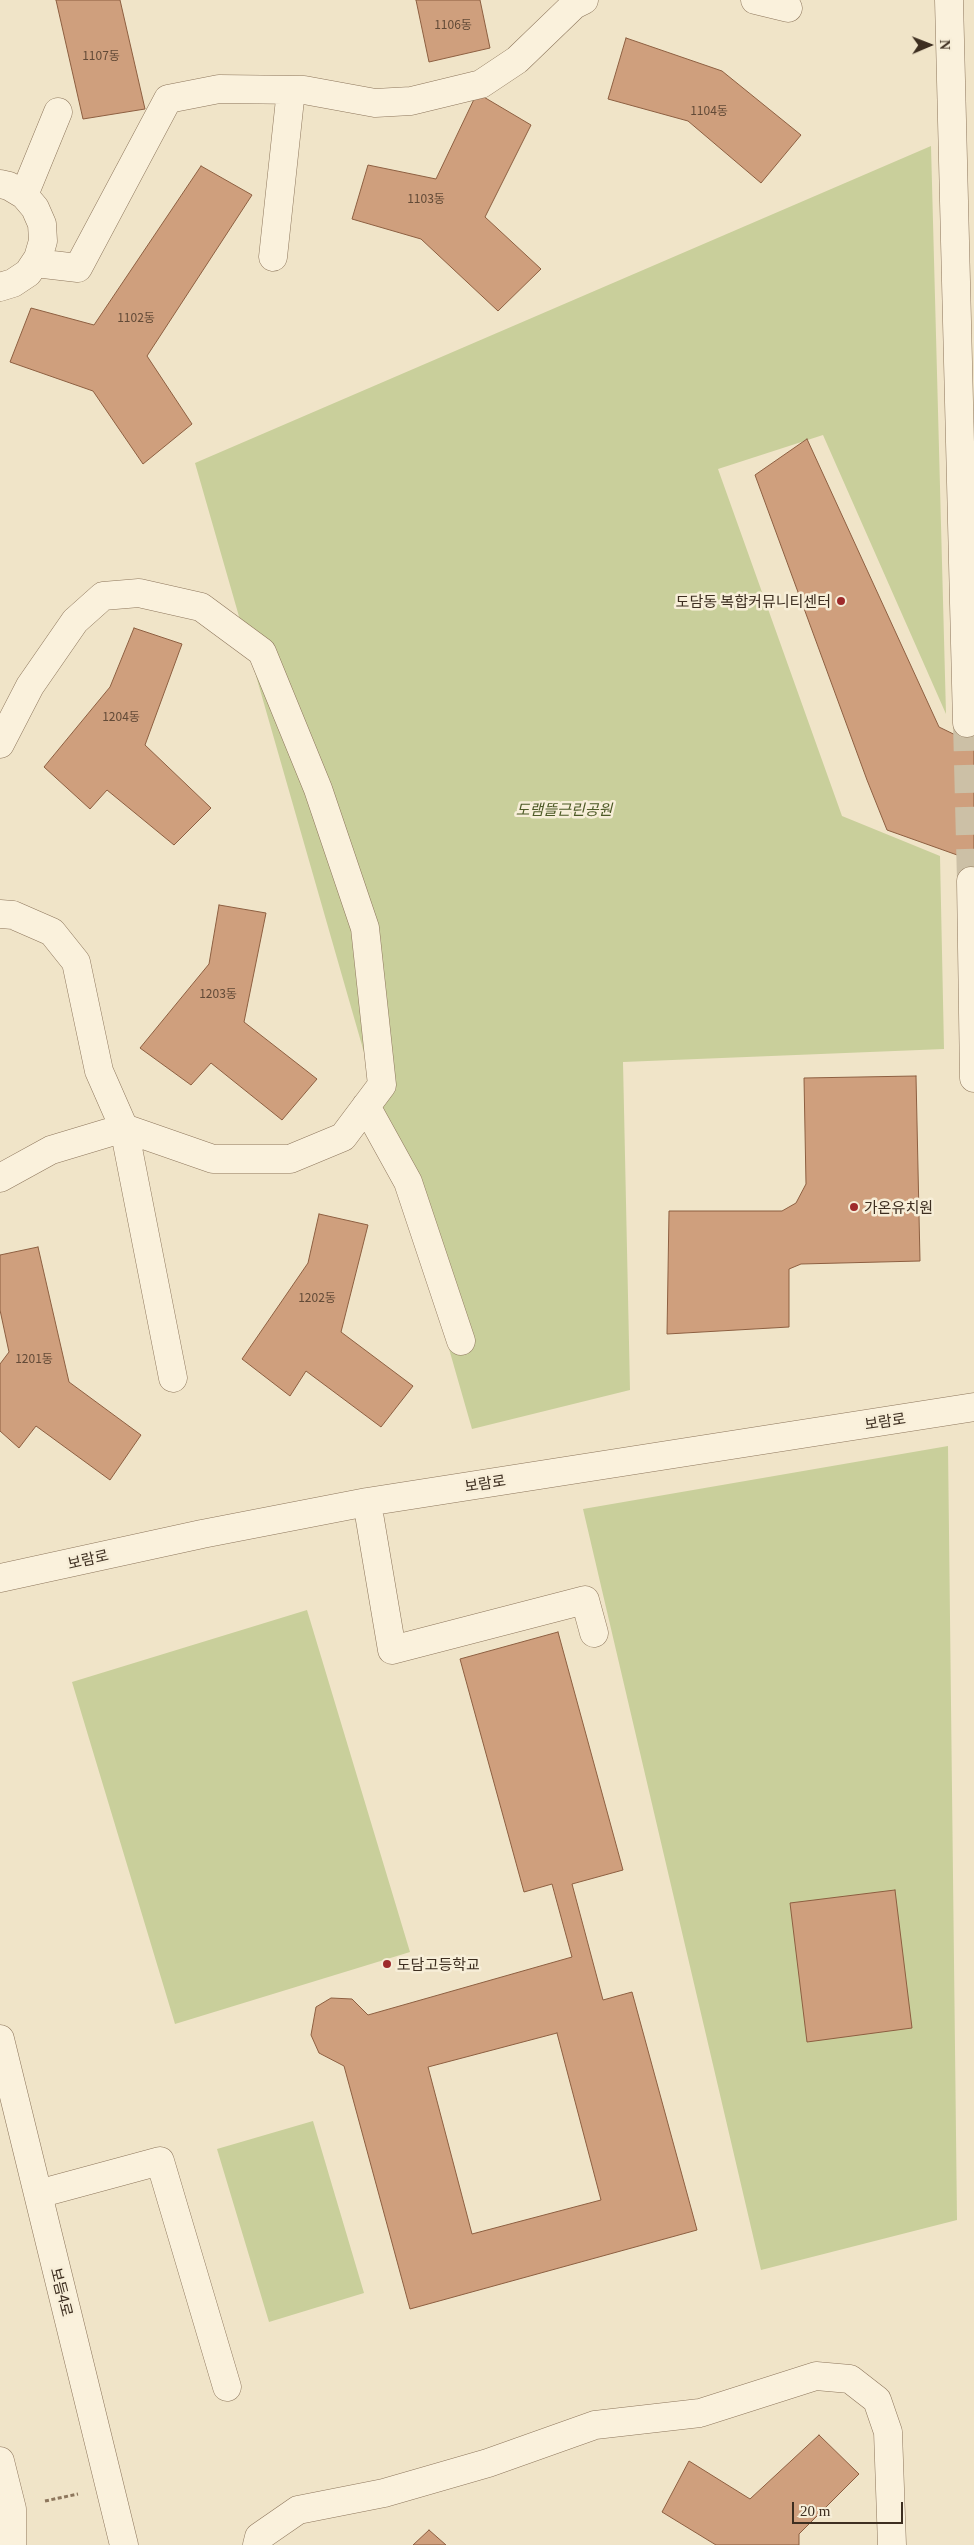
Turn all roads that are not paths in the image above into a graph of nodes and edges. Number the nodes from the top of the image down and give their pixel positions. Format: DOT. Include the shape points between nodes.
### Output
graph roads {
  1 [pos="584,0"];
  2 [pos="755,0"];
  3 [pos="949,0"];
  4 [pos="788,8"];
  5 [pos="291,90"];
  6 [pos="58,112"];
  7 [pos="12,190"];
  8 [pos="273,257"];
  9 [pos="35,262"];
  10 [pos="0,287"];
  11 [pos="967,723"];
  12 [pos="0,744"];
  13 [pos="970,881"];
  14 [pos="0,914"];
  15 [pos="974,1078"];
  16 [pos="366,1106"];
  17 [pos="124,1128"];
  18 [pos="0,1178"];
  19 [pos="461,1341"];
  20 [pos="173,1378"];
  21 [pos="974,1407"];
  22 [pos="367,1502"];
  23 [pos="0,1578"];
  24 [pos="594,1633"];
  25 [pos="0,2039"];
  26 [pos="38,2194"];
  27 [pos="227,2387"];
  28 [pos="0,2461"];
  29 [pos="12,2545"];
  30 [pos="124,2545"];
  31 [pos="258,2545"];
  32 [pos="892,2545"];
  1 -- 5 [label="street" via="574,5 517,60 481,84 411,101 375,103"];
  2 -- 4 [label="street"];
  3 -- 11 [label="street"];
  5 -- 8 [label="street"];
  5 -- 9 [label="street" via="219,89 168,99 78,268"];
  6 -- 7 [label="street"];
  7 -- 9 [label="street" via="36,208 42,224 43,242"];
  9 -- 10 [label="street" via="28,273"];
  12 -- 16 [label="street" via="30,686 75,620 103,596 139,593 201,607 262,652 318,789 365,928 382,1085"];
  13 -- 15 [label="street"];
  14 -- 17 [label="street" via="13,915 52,932 76,962 99,1072"];
  16 -- 17 [label="street" via="343,1138 290,1159 213,1159"];
  16 -- 19 [label="street" via="408,1182"];
  17 -- 18 [label="street" via="51,1150"];
  17 -- 20 [label="street"];
  21 -- 22 [label="street, 보람로"];
  22 -- 23 [label="street, 보람로"];
  22 -- 24 [label="street" via="392,1650 585,1600"];
  25 -- 26 [label="street, 보듬4로"];
  26 -- 27 [label="street" via="160,2161"];
  26 -- 30 [label="street, 보듬4로"];
  28 -- 29 [label="street" via="12,2509"];
  31 -- 32 [label="street" via="259,2538 298,2510 384,2493 488,2463 595,2425 700,2413 816,2376 850,2379 877,2400 888,2432"];
}
